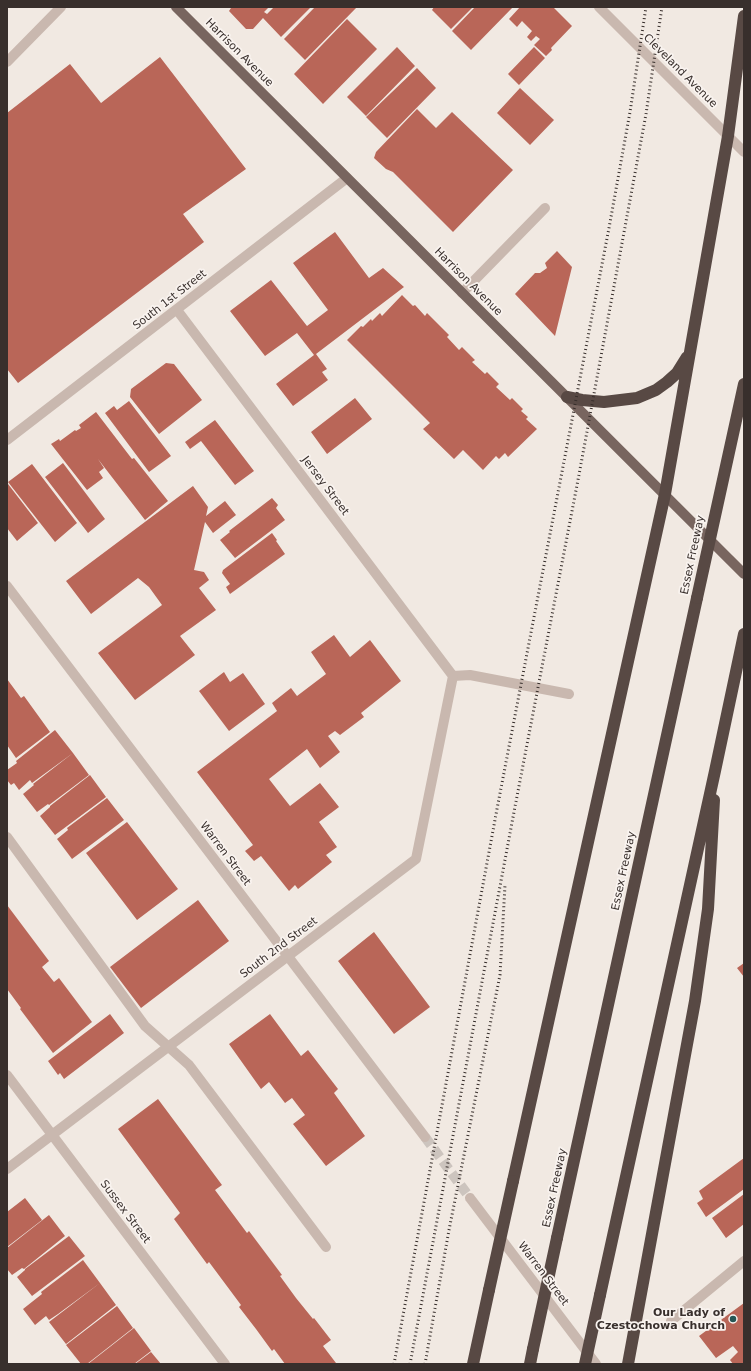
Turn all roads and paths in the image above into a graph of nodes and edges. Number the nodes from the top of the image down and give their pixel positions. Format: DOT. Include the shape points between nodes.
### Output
graph roads {
  1 [pos="60,7"];
  2 [pos="176,7"];
  3 [pos="599,7"];
  4 [pos="744,16"];
  5 [pos="7,62"];
  6 [pos="728,136"];
  7 [pos="744,152"];
  8 [pos="347,178"];
  9 [pos="545,208"];
  10 [pos="462,293"];
  11 [pos="177,310"];
  12 [pos="690,351"];
  13 [pos="744,384"];
  14 [pos="567,397"];
  15 [pos="7,440"];
  16 [pos="665,494"];
  17 [pos="744,574"];
  18 [pos="7,586"];
  19 [pos="744,634"];
  20 [pos="453,676"];
  21 [pos="569,694"];
  22 [pos="715,771"];
  23 [pos="7,837"];
  24 [pos="287,956"];
  25 [pos="168,1047"];
  26 [pos="7,1075"];
  27 [pos="52,1135"];
  28 [pos="425,1137"];
  29 [pos="7,1169"];
  30 [pos="470,1198"];
  31 [pos="326,1246"];
  32 [pos="744,1261"];
  33 [pos="671,1321"];
  34 [pos="225,1364"];
  35 [pos="472,1364"];
  36 [pos="530,1364"];
  37 [pos="585,1364"];
  38 [pos="596,1364"];
  39 [pos="628,1364"];
  1 -- 5 [label="street"];
  2 -- 8 [label="main road, Harrison Avenue"];
  3 -- 6 [label="street, Cleveland Avenue"];
  4 -- 6 [label="highway"];
  6 -- 7 [label="street, Cleveland Avenue"];
  6 -- 12 [label="highway"];
  8 -- 10 [label="main road, Harrison Avenue"];
  8 -- 11 [label="street, South 1st Street"];
  9 -- 10 [label="street"];
  10 -- 14 [label="main road, Harrison Avenue"];
  11 -- 15 [label="street, South 1st Street"];
  11 -- 20 [label="street, Jersey Street"];
  12 -- 14 [label="highway" via="677,373 648,394 604,402"];
  12 -- 16 [label="highway"];
  13 -- 36 [label="highway, Essex Freeway, bridge"];
  14 -- 16 [label="main road, Harrison Avenue"];
  16 -- 17 [label="main road, Harrison Avenue"];
  16 -- 35 [label="highway, bridge"];
  18 -- 24 [label="street, Warren Street"];
  19 -- 22 [label="highway"];
  20 -- 21 [label="street" via="470,675"];
  20 -- 24 [label="street, South 2nd Street" via="416,859"];
  22 -- 37 [label="highway, bridge"];
  22 -- 39 [label="highway" via="710,886 699,970"];
  23 -- 25 [label="street" via="145,1026"];
  24 -- 25 [label="street, South 2nd Street"];
  24 -- 28 [label="street, Warren Street"];
  25 -- 27 [label="street, South 2nd Street"];
  25 -- 31 [label="street" via="189,1065"];
  26 -- 27 [label="street, Sussex Street"];
  27 -- 29 [label="street, South 2nd Street"];
  27 -- 34 [label="street, Sussex Street"];
  30 -- 38 [label="street, Warren Street"];
  32 -- 33 [label="street"];
}
